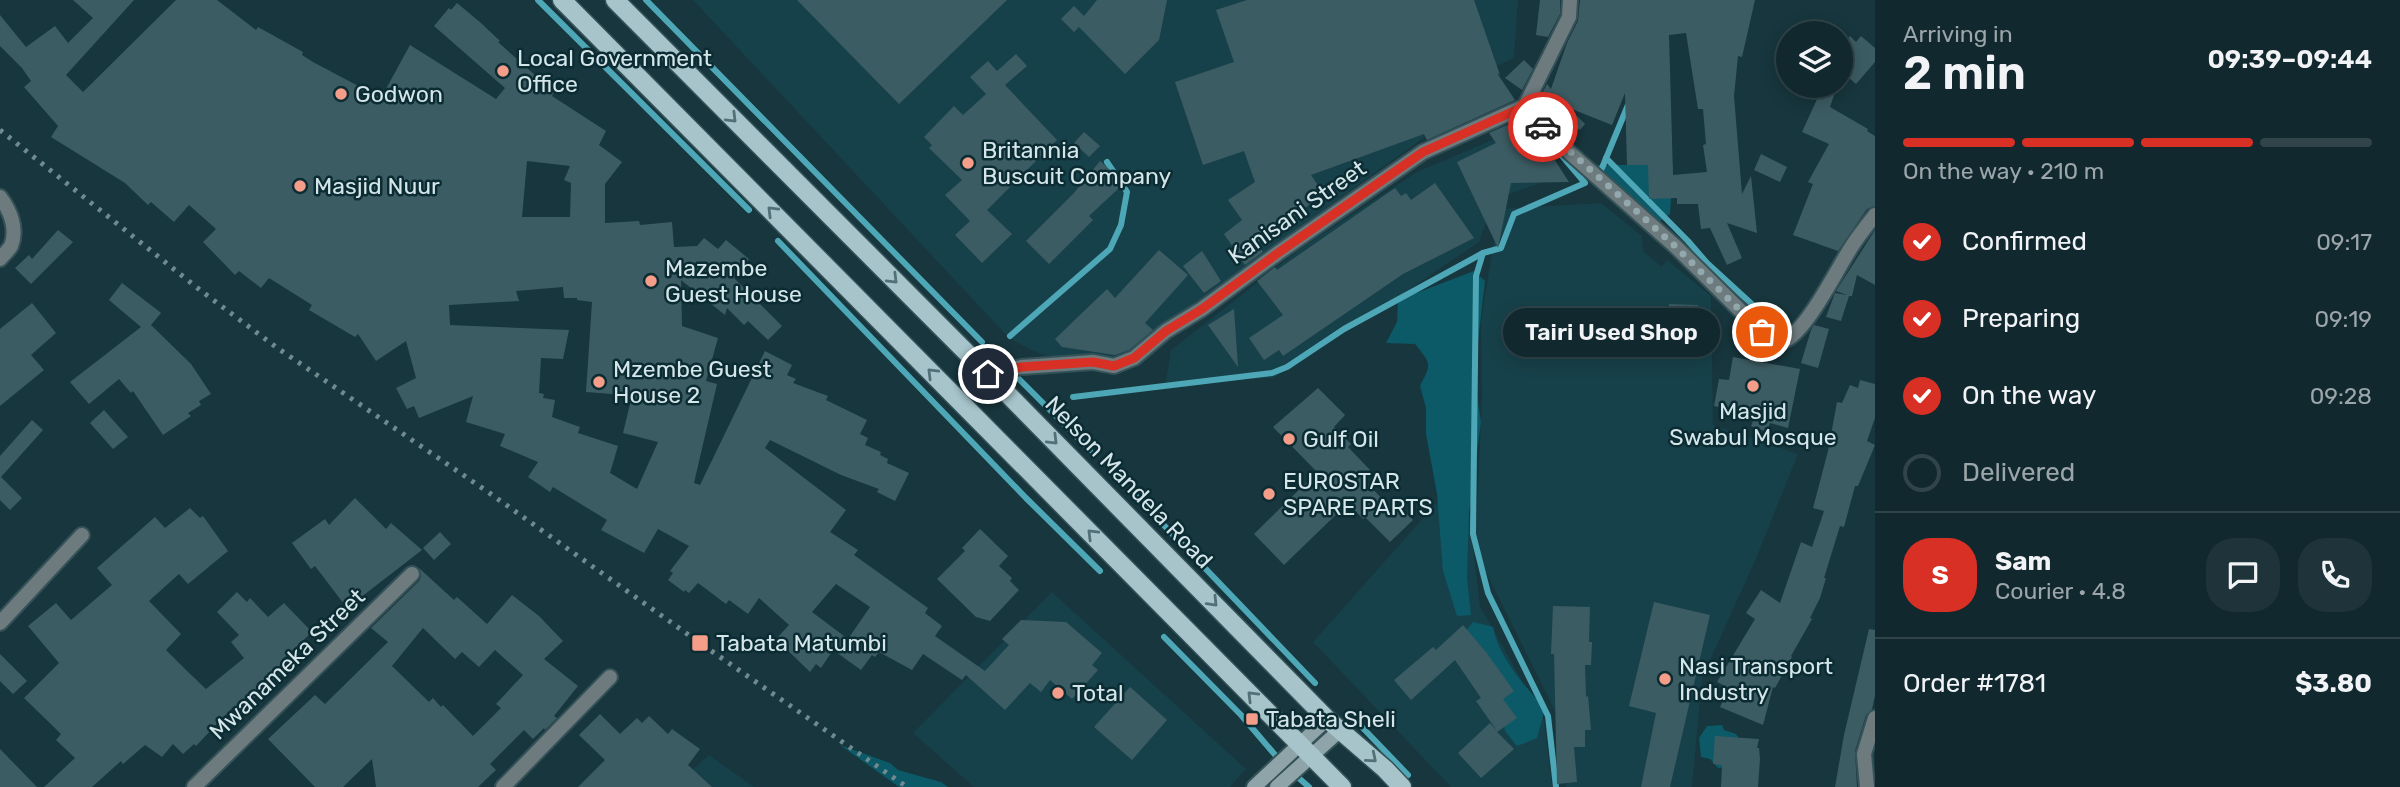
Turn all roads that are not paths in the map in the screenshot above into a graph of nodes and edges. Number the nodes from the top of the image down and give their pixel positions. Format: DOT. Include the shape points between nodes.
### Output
graph roads {
  1 [pos="562,0"];
  2 [pos="615,0"];
  3 [pos="1570,0"];
  4 [pos="1525,106"];
  5 [pos="0,197"];
  6 [pos="1875,215"];
  7 [pos="0,259"];
  8 [pos="988,374"];
  9 [pos="82,535"];
  10 [pos="412,574"];
  11 [pos="0,623"];
  12 [pos="610,677"];
  13 [pos="1875,718"];
  14 [pos="1333,725"];
  15 [pos="1306,750"];
  16 [pos="194,787"];
  17 [pos="503,787"];
  18 [pos="1254,787"];
  19 [pos="1277,787"];
  20 [pos="1342,787"];
  21 [pos="1402,787"];
  22 [pos="1867,787"];
  15 -- 1 [label="main road, one-way"];
  2 -- 8 [label="main road, Nelson Mandela Road, one-way"];
  3 -- 4 [label="street" via="1569,17"];
  4 -- 6 [label="street" via="1774,341 1786,340 1796,332"];
  4 -- 8 [label="street, Kanisani Street" via="1423,152 1134,358 1114,366 1093,362"];
  5 -- 7 [label="street" via="12,216 11,246"];
  8 -- 14 [label="main road, Nelson Mandela Road, one-way"];
  9 -- 11 [label="street"];
  10 -- 16 [label="street, Mwanameka Street"];
  12 -- 17 [label="street"];
  13 -- 22 [label="street" via="1864,754"];
  14 -- 15 [label="main road"];
  14 -- 21 [label="main road, Nelson Mandela Road, one-way"];
  15 -- 18 [label="main road"];
  15 -- 19 [label="main road"];
  15 -- 20 [label="main road"];
}
